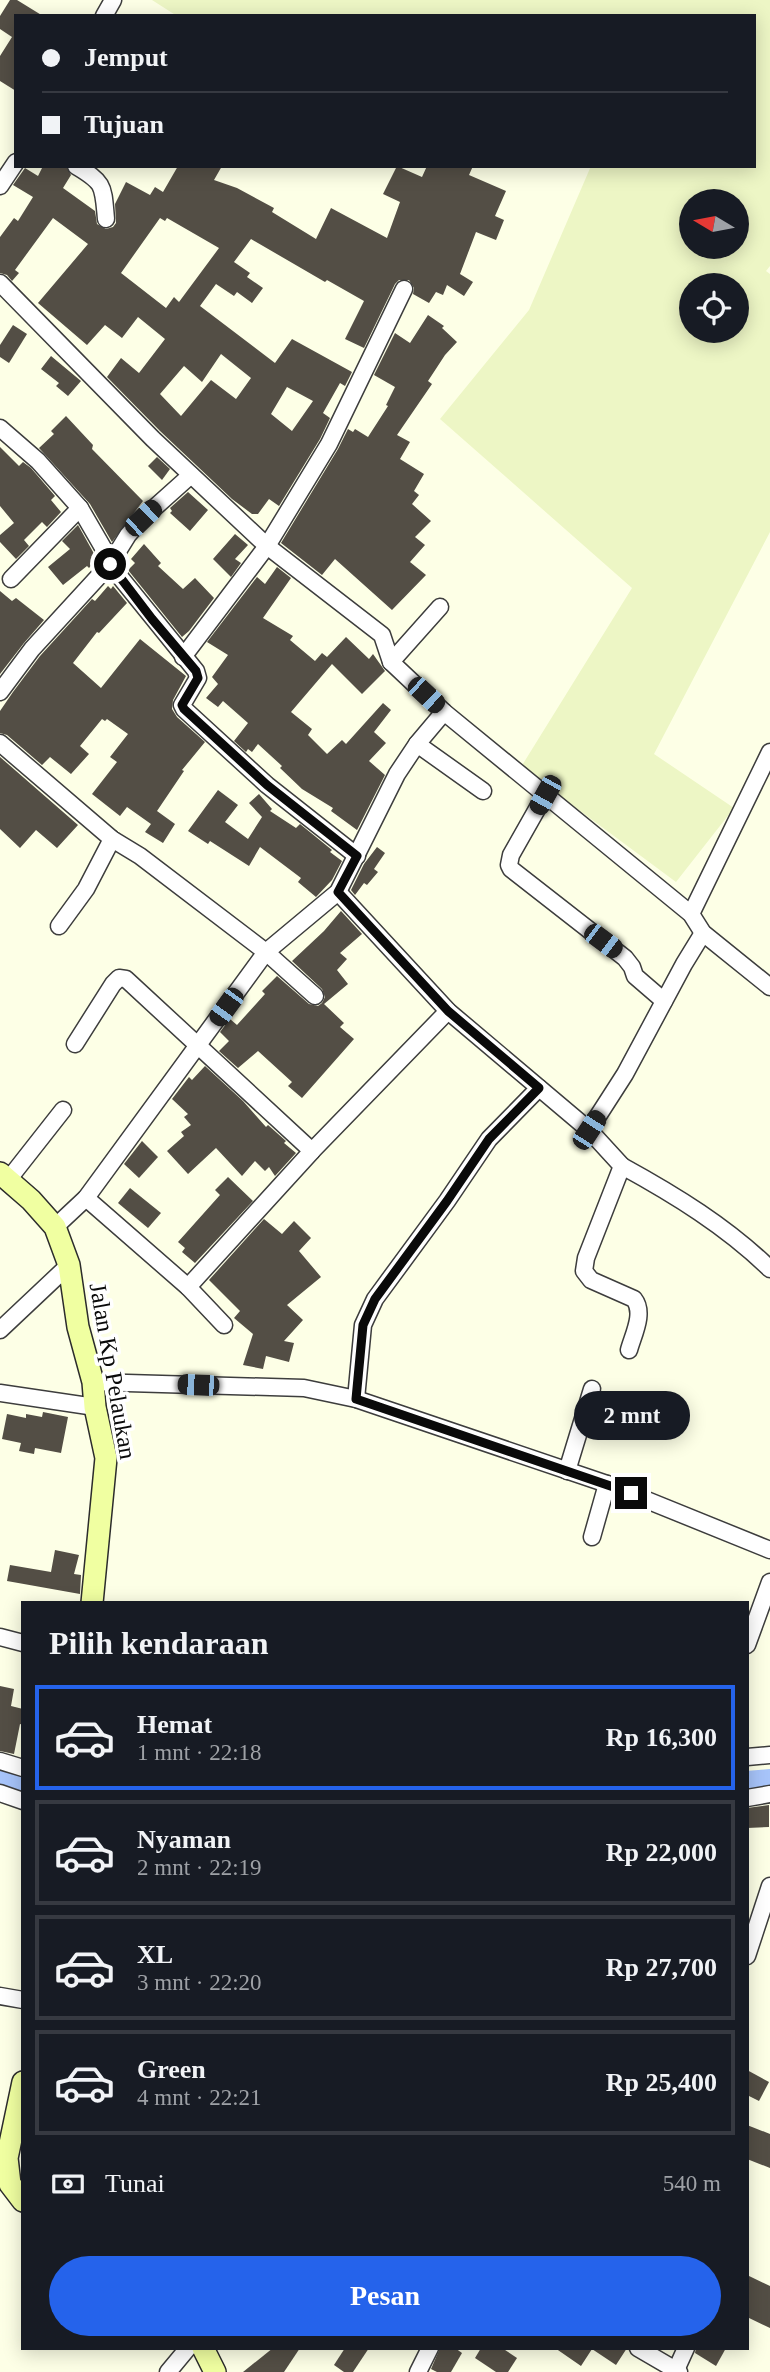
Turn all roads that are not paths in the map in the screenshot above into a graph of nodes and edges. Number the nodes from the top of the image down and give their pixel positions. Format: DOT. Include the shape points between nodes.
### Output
graph roads {
  1 [pos="14,165"];
  2 [pos="80,168"];
  3 [pos="0,186"];
  4 [pos="106,219"];
  5 [pos="0,283"];
  6 [pos="404,289"];
  7 [pos="0,428"];
  8 [pos="191,475"];
  9 [pos="80,508"];
  10 [pos="267,546"];
  11 [pos="110,564"];
  12 [pos="11,579"];
  13 [pos="440,607"];
  14 [pos="183,657"];
  15 [pos="391,662"];
  16 [pos="0,692"];
  17 [pos="444,712"];
  18 [pos="0,743"];
  19 [pos="417,744"];
  20 [pos="770,752"];
  21 [pos="483,791"];
  22 [pos="545,795"];
  23 [pos="112,839"];
  24 [pos="357,856"];
  25 [pos="338,892"];
  26 [pos="691,914"];
  27 [pos="59,926"];
  28 [pos="703,933"];
  29 [pos="266,952"];
  30 [pos="770,987"];
  31 [pos="314,996"];
  32 [pos="664,1001"];
  33 [pos="448,1011"];
  34 [pos="75,1044"];
  35 [pos="199,1045"];
  36 [pos="539,1088"];
  37 [pos="63,1110"];
  38 [pos="589,1130"];
  39 [pos="312,1151"];
  40 [pos="622,1166"];
  41 [pos="4,1177"];
  42 [pos="86,1198"];
  43 [pos="55,1227"];
  44 [pos="69,1265"];
  45 [pos="770,1269"];
  46 [pos="188,1287"];
  47 [pos="224,1325"];
  48 [pos="0,1330"];
  49 [pos="629,1350"];
  50 [pos="93,1382"];
  51 [pos="592,1389"];
  52 [pos="0,1393"];
  53 [pos="356,1399"];
  54 [pos="95,1407"];
  55 [pos="567,1471"];
  56 [pos="607,1484"];
  57 [pos="592,1537"];
  58 [pos="770,1550"];
  59 [pos="770,1582"];
  60 [pos="92,1601"];
  61 [pos="0,1637"];
  62 [pos="749,1637"];
  63 [pos="21,1642"];
  64 [pos="770,1755"];
  65 [pos="749,1757"];
  66 [pos="1,1764"];
  67 [pos="21,1768"];
  68 [pos="0,1793"];
  69 [pos="770,1794"];
  70 [pos="749,1798"];
  71 [pos="21,1800"];
  72 [pos="770,1886"];
  73 [pos="749,1950"];
  74 [pos="0,1996"];
  75 [pos="21,2000"];
  76 [pos="21,2092"];
  77 [pos="13,2197"];
  78 [pos="186,2350"];
  79 [pos="204,2350"];
  80 [pos="429,2350"];
  81 [pos="641,2350"];
  82 [pos="685,2350"];
  83 [pos="678,2371"];
  84 [pos="167,2372"];
  85 [pos="215,2372"];
  86 [pos="418,2372"];
  1 -- 3 [label="street"];
  2 -- 4 [label="street" via="97,178"];
  5 -- 8 [label="street"];
  6 -- 10 [label="street" via="329,444"];
  7 -- 9 [label="street" via="38,461"];
  8 -- 10 [label="street"];
  8 -- 11 [label="street" via="143,518"];
  9 -- 11 [label="street"];
  9 -- 12 [label="street"];
  10 -- 14 [label="street"];
  10 -- 15 [label="street" via="382,635"];
  11 -- 14 [label="street"];
  11 -- 16 [label="street" via="32,649"];
  13 -- 15 [label="street"];
  14 -- 24 [label="street" via="198,678 184,709 267,785"];
  15 -- 17 [label="street"];
  17 -- 19 [label="street"];
  17 -- 22 [label="street"];
  18 -- 23 [label="street"];
  19 -- 21 [label="street"];
  19 -- 24 [label="street"];
  20 -- 26 [label="street"];
  22 -- 26 [label="street"];
  22 -- 32 [label="street" via="511,855 511,869 625,958 635,976"];
  23 -- 27 [label="street" via="86,889"];
  23 -- 29 [label="street"];
  24 -- 25 [label="street"];
  25 -- 29 [label="street"];
  25 -- 33 [label="street"];
  26 -- 28 [label="street"];
  28 -- 30 [label="street"];
  28 -- 32 [label="street"];
  29 -- 31 [label="street"];
  29 -- 35 [label="street"];
  32 -- 38 [label="street"];
  33 -- 36 [label="street"];
  33 -- 39 [label="street"];
  34 -- 35 [label="street" via="113,984 126,978"];
  35 -- 39 [label="street"];
  35 -- 42 [label="street"];
  36 -- 38 [label="street"];
  36 -- 53 [label="street" via="489,1139 375,1299 363,1325"];
  37 -- 41 [label="street"];
  38 -- 40 [label="street"];
  39 -- 46 [label="street"];
  40 -- 45 [label="street" via="706,1217"];
  40 -- 49 [label="street" via="584,1271 591,1280 638,1305"];
  41 -- 43 [label="street, Jalan Kp Pelaukan"];
  42 -- 43 [label="street"];
  42 -- 46 [label="street"];
  43 -- 44 [label="street, Jalan Kp Pelaukan"];
  44 -- 48 [label="street"];
  44 -- 50 [label="street, Jalan Kp Pelaukan" via="78,1327"];
  46 -- 47 [label="street"];
  50 -- 53 [label="street" via="304,1388"];
  50 -- 54 [label="street, Jalan Kp Pelaukan"];
  51 -- 55 [label="street"];
  52 -- 54 [label="street"];
  53 -- 55 [label="street"];
  54 -- 60 [label="street, Jalan Kp Pelaukan" via="106,1458"];
  55 -- 56 [label="street"];
  56 -- 57 [label="street"];
  56 -- 58 [label="street"];
  59 -- 62 [label="street"];
  61 -- 63 [label="street"];
  64 -- 65 [label="street"];
  66 -- 67 [label="street"];
  68 -- 71 [label="street"];
  69 -- 70 [label="street"];
  72 -- 73 [label="street"];
  74 -- 75 [label="street"];
  76 -- 77 [label="street" via="7,2158"];
  78 -- 84 [label="street"];
  79 -- 85 [label="street"];
  80 -- 86 [label="street"];
  81 -- 83 [label="street"];
  82 -- 83 [label="street"];
}
